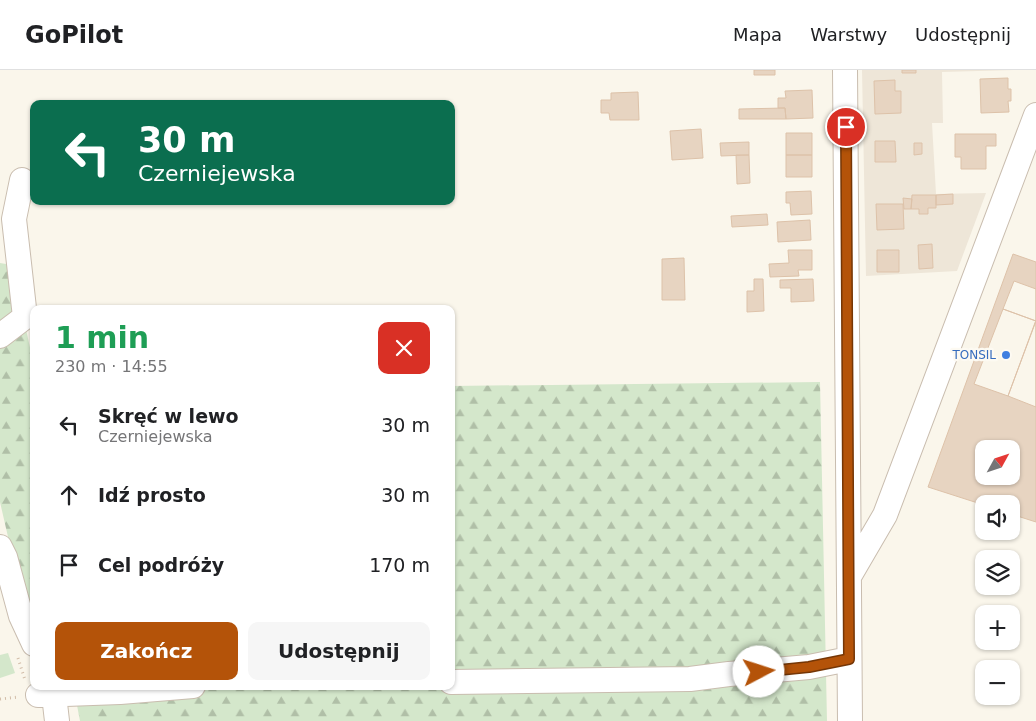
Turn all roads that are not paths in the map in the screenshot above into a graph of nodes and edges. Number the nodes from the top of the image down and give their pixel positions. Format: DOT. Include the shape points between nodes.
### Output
graph roads {
  1 [pos="845,70"];
  2 [pos="1036,115"];
  3 [pos="28,179"];
  4 [pos="0,187"];
  5 [pos="0,336"];
  6 [pos="0,547"];
  7 [pos="849,576"];
  8 [pos="24,647"];
  9 [pos="849,659"];
  10 [pos="455,682"];
  11 [pos="144,690"];
  12 [pos="42,691"];
  13 [pos="57,721"];
  14 [pos="850,721"];
  1 -- 7 [label="street"];
  2 -- 7 [label="street" via="885,515"];
  3 -- 4 [label="street"];
  3 -- 5 [label="street" via="14,219 25,317"];
  6 -- 8 [label="street" via="21,616"];
  7 -- 9 [label="street"];
  9 -- 10 [label="street" via="809,667 690,680"];
  9 -- 14 [label="street"];
  11 -- 12 [label="street"];
  12 -- 13 [label="street"];
}
